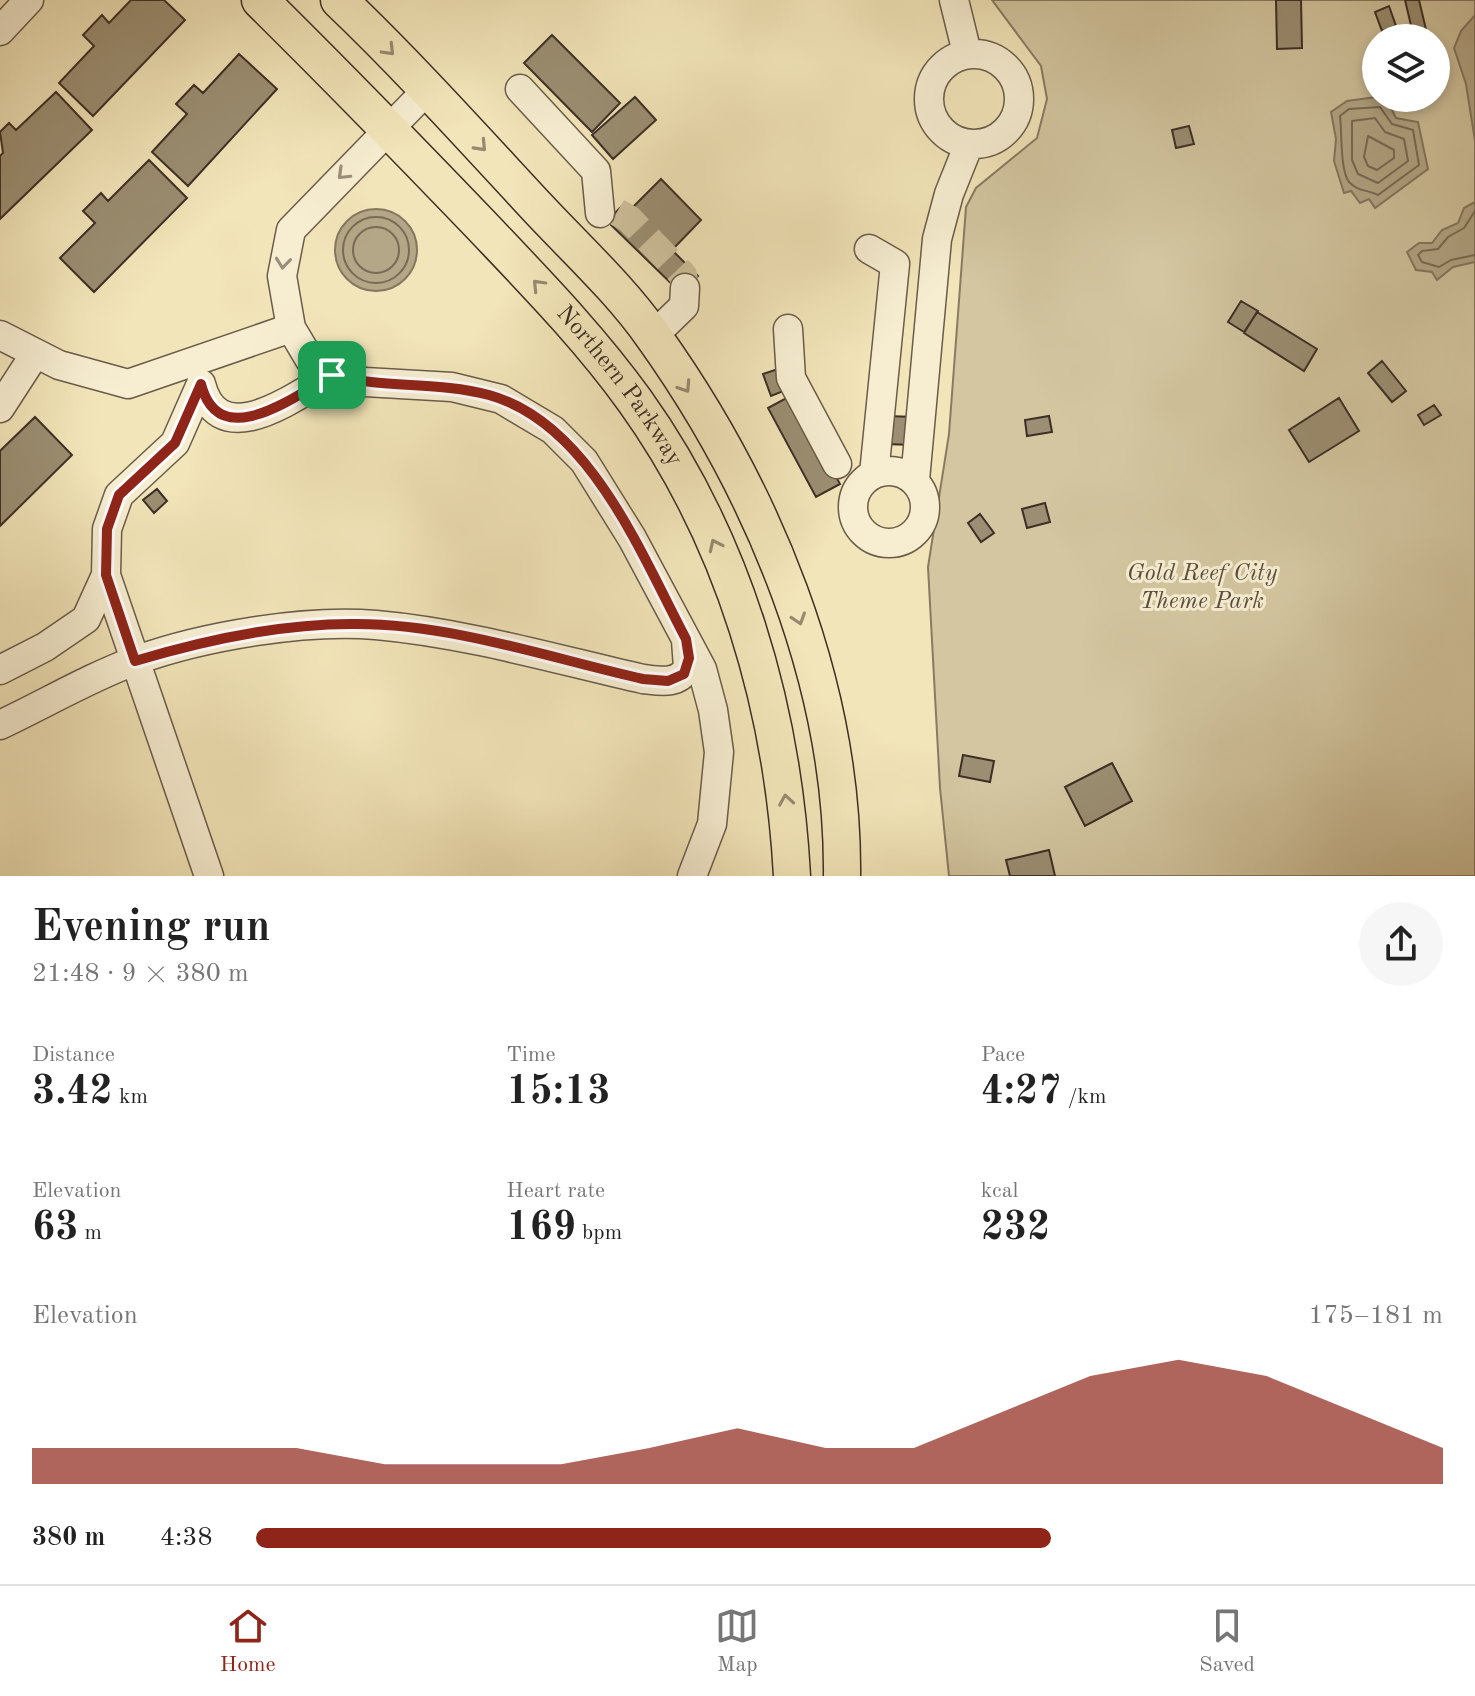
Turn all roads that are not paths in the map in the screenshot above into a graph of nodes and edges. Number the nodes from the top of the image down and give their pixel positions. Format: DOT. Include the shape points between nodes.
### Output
graph roads {
  1 [pos="29,0"];
  2 [pos="260,0"];
  3 [pos="339,0"];
  4 [pos="954,0"];
  5 [pos="0,31"];
  6 [pos="967,53"];
  7 [pos="428,89"];
  8 [pos="520,89"];
  9 [pos="389,129"];
  10 [pos="969,144"];
  11 [pos="567,239"];
  12 [pos="937,239"];
  13 [pos="869,249"];
  14 [pos="895,264"];
  15 [pos="685,288"];
  16 [pos="291,328"];
  17 [pos="788,329"];
  18 [pos="0,335"];
  19 [pos="653,336"];
  20 [pos="35,354"];
  21 [pos="332,375"];
  22 [pos="0,408"];
  23 [pos="837,464"];
  24 [pos="874,474"];
  25 [pos="915,480"];
  26 [pos="106,575"];
  27 [pos="686,639"];
  28 [pos="135,661"];
  29 [pos="0,670"];
  30 [pos="0,725"];
  31 [pos="209,876"];
  32 [pos="692,876"];
  33 [pos="792,876"];
  34 [pos="842,876"];
  1 -- 5 [label="street"];
  2 -- 9 [label="main road, Northern Parkway"];
  3 -- 7 [label="main road, one-way"];
  4 -- 6 [label="street"];
  6 -- 10 [label="street" via="940,67 928,93 934,121 955,140"];
  6 -- 10 [label="street" via="996,59 1008,69 1019,97 1010,127 999,137"];
  7 -- 9 [label="street"];
  7 -- 11 [label="main road, one-way"];
  8 -- 11 [label="street" via="596,171 609,212"];
  9 -- 16 [label="street, one-way" via="291,230 282,276"];
  33 -- 9 [label="main road, Northern Parkway, one-way" via="775,725 747,622 716,545 674,464 636,402 568,318"];
  10 -- 12 [label="street"];
  11 -- 19 [label="main road"];
  12 -- 14 [label="street"];
  12 -- 25 [label="street"];
  13 -- 14 [label="street"];
  14 -- 24 [label="street"];
  15 -- 19 [label="street" via="684,306"];
  16 -- 20 [label="street" via="128,384"];
  16 -- 21 [label="street" via="310,360"];
  17 -- 23 [label="street" via="791,378"];
  18 -- 20 [label="street"];
  19 -- 34 [label="main road, one-way" via="758,510 787,581 820,690"];
  20 -- 22 [label="street"];
  21 -- 26 [label="street" via="265,412 230,418 214,413 201,384 175,443 119,495 107,529"];
  21 -- 27 [label="street" via="474,391 516,405 540,421 575,451 601,485"];
  24 -- 25 [label="street" via="893,470"];
  24 -- 25 [label="street" via="861,484 853,506 860,529 880,542 904,541 921,525 925,501"];
  26 -- 28 [label="street"];
  26 -- 29 [label="street" via="86,619"];
  27 -- 28 [label="street" via="688,668 668,681 441,633 356,624 262,632"];
  27 -- 32 [label="street" via="702,669 719,752 712,824"];
  28 -- 30 [label="street"];
  28 -- 31 [label="street"];
}
